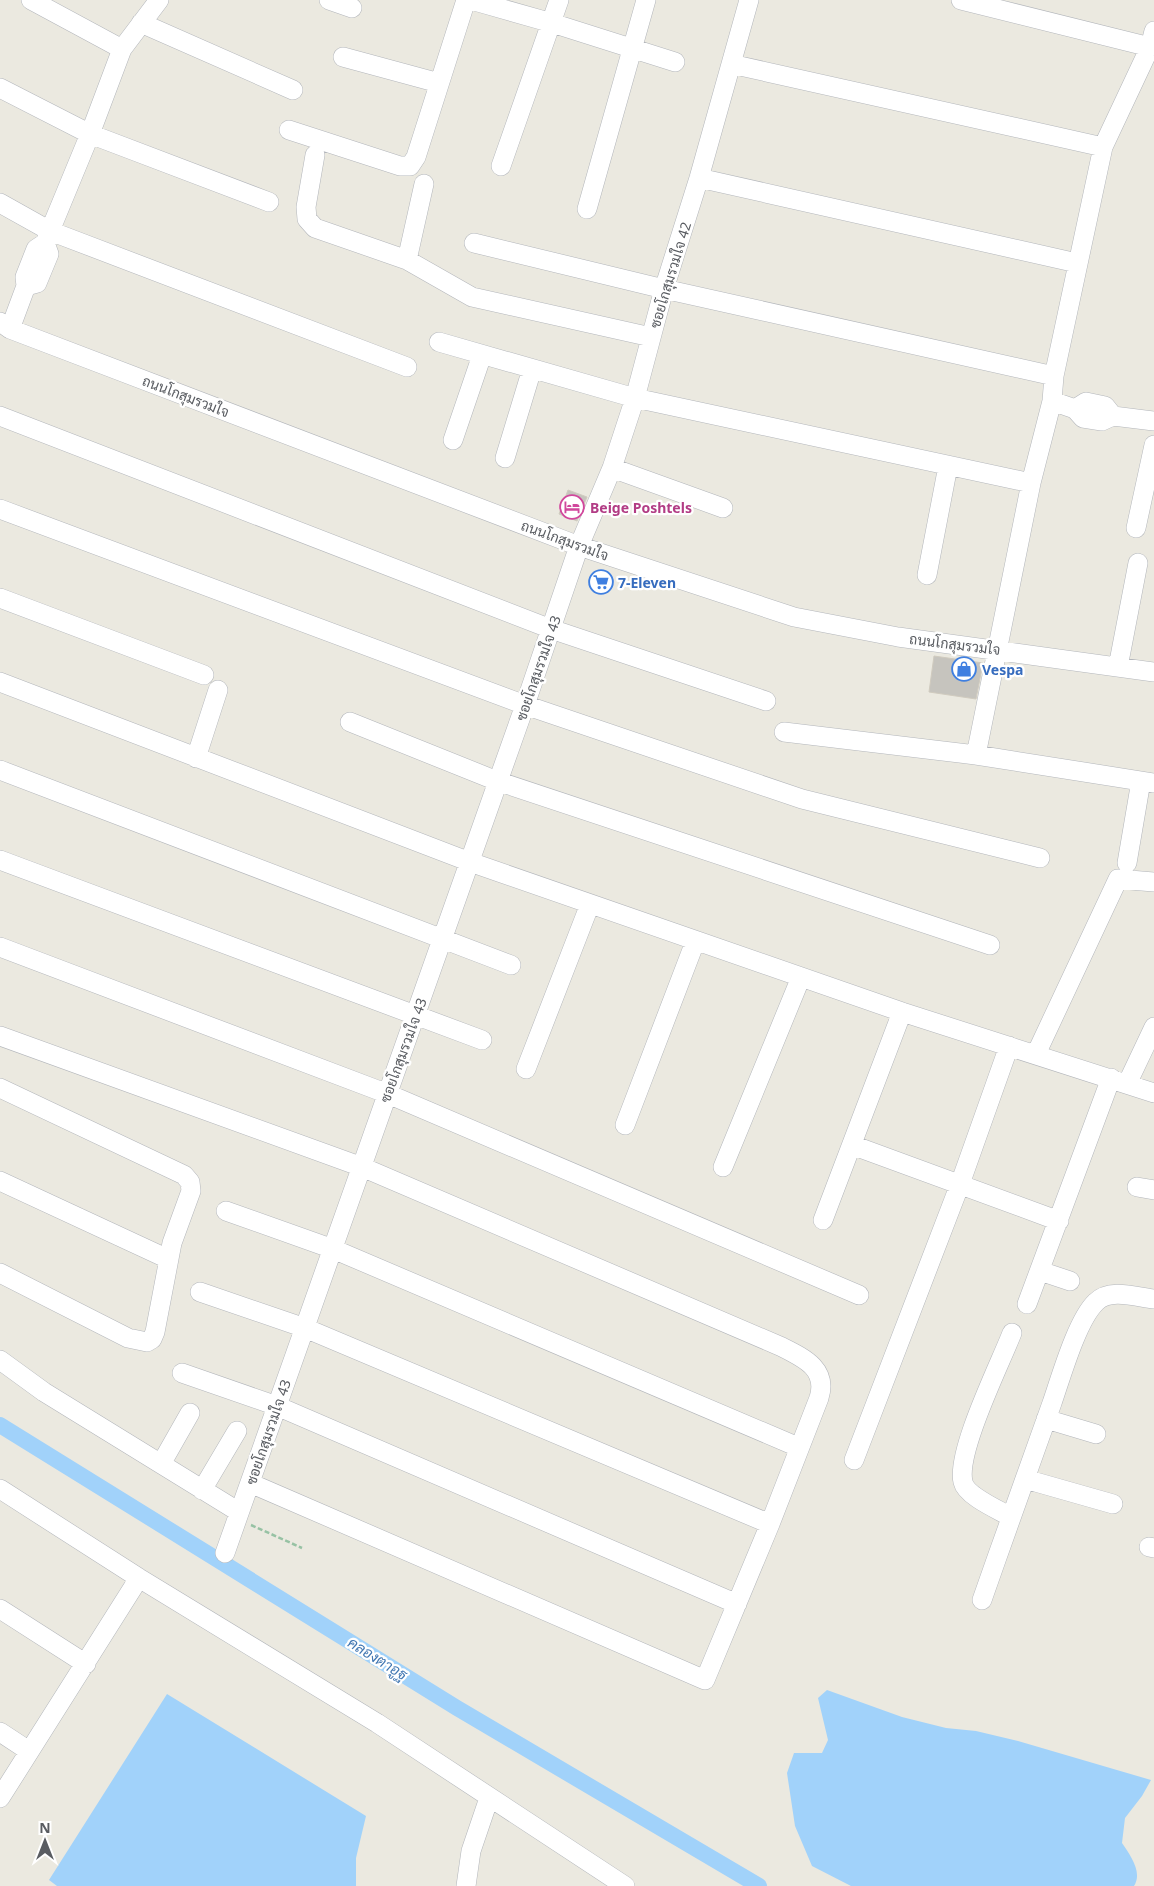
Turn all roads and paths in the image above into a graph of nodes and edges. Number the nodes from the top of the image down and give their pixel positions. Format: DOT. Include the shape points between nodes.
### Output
graph roads {
  1 [pos="31,0"];
  2 [pos="159,0"];
  3 [pos="329,0"];
  4 [pos="466,0"];
  5 [pos="471,0"];
  6 [pos="559,0"];
  7 [pos="646,0"];
  8 [pos="749,0"];
  9 [pos="960,0"];
  10 [pos="352,8"];
  11 [pos="141,22"];
  12 [pos="552,22"];
  13 [pos="1152,39"];
  14 [pos="632,47"];
  15 [pos="122,49"];
  16 [pos="343,57"];
  17 [pos="676,62"];
  18 [pos="731,64"];
  19 [pos="439,83"];
  20 [pos="0,88"];
  21 [pos="293,90"];
  22 [pos="288,130"];
  23 [pos="90,134"];
  24 [pos="1103,146"];
  25 [pos="314,155"];
  26 [pos="501,166"];
  27 [pos="699,178"];
  28 [pos="424,184"];
  29 [pos="269,202"];
  30 [pos="0,203"];
  31 [pos="587,209"];
  32 [pos="47,237"];
  33 [pos="474,243"];
  34 [pos="407,260"];
  35 [pos="1078,263"];
  36 [pos="664,289"];
  37 [pos="5,326"];
  38 [pos="651,337"];
  39 [pos="439,342"];
  40 [pos="482,355"];
  41 [pos="407,367"];
  42 [pos="532,368"];
  43 [pos="1054,376"];
  44 [pos="635,398"];
  45 [pos="1052,401"];
  46 [pos="0,416"];
  47 [pos="1154,422"];
  48 [pos="453,440"];
  49 [pos="1154,445"];
  50 [pos="505,458"];
  51 [pos="948,466"];
  52 [pos="612,468"];
  53 [pos="1031,483"];
  54 [pos="0,508"];
  55 [pos="723,508"];
  56 [pos="1136,528"];
  57 [pos="579,546"];
  58 [pos="1138,563"];
  59 [pos="927,574"];
  60 [pos="0,598"];
  61 [pos="551,629"];
  62 [pos="996,649"];
  63 [pos="1118,667"];
  64 [pos="1154,672"];
  65 [pos="204,675"];
  66 [pos="0,682"];
  67 [pos="218,690"];
  68 [pos="766,701"];
  69 [pos="525,705"];
  70 [pos="350,722"];
  71 [pos="784,732"];
  72 [pos="976,755"];
  73 [pos="196,758"];
  74 [pos="0,770"];
  75 [pos="498,781"];
  76 [pos="1148,782"];
  77 [pos="1040,858"];
  78 [pos="0,860"];
  79 [pos="470,862"];
  80 [pos="1127,863"];
  81 [pos="1154,882"];
  82 [pos="590,904"];
  83 [pos="442,940"];
  84 [pos="695,942"];
  85 [pos="990,945"];
  86 [pos="0,947"];
  87 [pos="510,964"];
  88 [pos="801,977"];
  89 [pos="902,1012"];
  90 [pos="415,1017"];
  91 [pos="1154,1027"];
  92 [pos="0,1036"];
  93 [pos="482,1040"];
  94 [pos="1009,1046"];
  95 [pos="1036,1054"];
  96 [pos="526,1069"];
  97 [pos="1119,1081"];
  98 [pos="0,1088"];
  99 [pos="1154,1093"];
  100 [pos="388,1094"];
  101 [pos="625,1125"];
  102 [pos="852,1144"];
  103 [pos="723,1166"];
  104 [pos="362,1167"];
  105 [pos="0,1181"];
  106 [pos="960,1184"];
  107 [pos="226,1211"];
  108 [pos="823,1220"];
  109 [pos="1059,1221"];
  110 [pos="333,1249"];
  111 [pos="168,1259"];
  112 [pos="1040,1271"];
  113 [pos="0,1273"];
  114 [pos="1070,1281"];
  115 [pos="200,1292"];
  116 [pos="859,1295"];
  117 [pos="1154,1299"];
  118 [pos="1027,1304"];
  119 [pos="305,1328"];
  120 [pos="1012,1333"];
  121 [pos="0,1360"];
  122 [pos="182,1372"];
  123 [pos="277,1406"];
  124 [pos="190,1413"];
  125 [pos="1046,1419"];
  126 [pos="237,1430"];
  127 [pos="1096,1434"];
  128 [pos="798,1447"];
  129 [pos="854,1460"];
  130 [pos="161,1464"];
  131 [pos="1025,1479"];
  132 [pos="250,1483"];
  133 [pos="0,1489"];
  134 [pos="202,1490"];
  135 [pos="1113,1504"];
  136 [pos="238,1516"];
  137 [pos="1012,1517"];
  138 [pos="770,1524"];
  139 [pos="302,1548"];
  140 [pos="225,1553"];
  141 [pos="139,1578"];
  142 [pos="982,1600"];
  143 [pos="736,1604"];
  144 [pos="0,1609"];
  145 [pos="86,1664"];
  146 [pos="0,1732"];
  147 [pos="30,1751"];
  148 [pos="0,1798"];
  149 [pos="489,1798"];
  150 [pos="466,1886"];
  151 [pos="625,1886"];
  1 -- 15 [label="street"];
  2 -- 11 [label="street"];
  3 -- 10 [label="street"];
  4 -- 19 [label="street"];
  5 -- 12 [label="street"];
  6 -- 12 [label="street"];
  7 -- 14 [label="street"];
  8 -- 18 [label="street, ซอยโกสุมรวมใจ 42"];
  9 -- 13 [label="street"];
  11 -- 15 [label="street"];
  11 -- 21 [label="street"];
  12 -- 14 [label="street"];
  12 -- 26 [label="street"];
  13 -- 24 [label="street"];
  14 -- 17 [label="street"];
  14 -- 31 [label="street"];
  15 -- 23 [label="street"];
  16 -- 19 [label="street"];
  18 -- 24 [label="street"];
  18 -- 27 [label="street, ซอยโกสุมรวมใจ 42"];
  19 -- 22 [label="street" via="416,157 410,166 400,166"];
  20 -- 23 [label="street"];
  23 -- 29 [label="street"];
  23 -- 32 [label="street"];
  24 -- 35 [label="street"];
  25 -- 34 [label="street" via="307,219 316,228"];
  27 -- 35 [label="street"];
  27 -- 36 [label="street, ซอยโกสุมรวมใจ 42"];
  28 -- 34 [label="street"];
  30 -- 32 [label="street"];
  32 -- 37 [label="street" via="49,254 37,283 26,286"];
  32 -- 41 [label="street"];
  33 -- 36 [label="street"];
  34 -- 38 [label="street" via="472,297"];
  35 -- 43 [label="street"];
  36 -- 38 [label="street, ซอยโกสุมรวมใจ 42"];
  36 -- 43 [label="street"];
  37 -- 57 [label="street, ถนนโกสุมรวมใจ"];
  38 -- 44 [label="street, ซอยโกสุมรวมใจ 42"];
  39 -- 40 [label="street"];
  40 -- 42 [label="street"];
  40 -- 48 [label="street"];
  42 -- 44 [label="street"];
  42 -- 50 [label="street"];
  43 -- 45 [label="street"];
  44 -- 51 [label="street"];
  44 -- 52 [label="street, ซอยโกสุมรวมใจ 42"];
  45 -- 47 [label="street" via="1075,408 1083,418 1102,421 1113,416"];
  45 -- 53 [label="street"];
  46 -- 61 [label="street"];
  49 -- 56 [label="street"];
  51 -- 53 [label="street"];
  51 -- 59 [label="street"];
  52 -- 55 [label="street"];
  52 -- 57 [label="street, ซอยโกสุมรวมใจ 42"];
  53 -- 62 [label="street"];
  54 -- 69 [label="street"];
  57 -- 61 [label="street, ซอยโกสุมรวมใจ 43"];
  57 -- 62 [label="street, ถนนโกสุมรวมใจ" via="794,617 898,637"];
  58 -- 63 [label="street"];
  60 -- 65 [label="street"];
  61 -- 68 [label="street"];
  61 -- 69 [label="street, ซอยโกสุมรวมใจ 43"];
  62 -- 63 [label="street, ถนนโกสุมรวมใจ"];
  62 -- 72 [label="street"];
  63 -- 64 [label="street, ถนนโกสุมรวมใจ"];
  66 -- 73 [label="street"];
  67 -- 73 [label="street"];
  69 -- 75 [label="street, ซอยโกสุมรวมใจ 43"];
  69 -- 77 [label="street" via="802,799"];
  70 -- 75 [label="street"];
  71 -- 72 [label="street"];
  72 -- 76 [label="street"];
  73 -- 79 [label="street"];
  74 -- 83 [label="street"];
  75 -- 79 [label="street, ซอยโกสุมรวมใจ 43"];
  75 -- 85 [label="street"];
  76 -- 80 [label="street"];
  78 -- 90 [label="street"];
  79 -- 82 [label="street"];
  79 -- 83 [label="street, ซอยโกสุมรวมใจ 43"];
  81 -- 95 [label="street" via="1118,879"];
  82 -- 84 [label="street"];
  82 -- 96 [label="street"];
  83 -- 87 [label="street"];
  83 -- 90 [label="street, ซอยโกสุมรวมใจ 43"];
  84 -- 88 [label="street"];
  84 -- 101 [label="street"];
  86 -- 100 [label="street"];
  88 -- 89 [label="street"];
  88 -- 103 [label="street"];
  89 -- 94 [label="street"];
  89 -- 102 [label="street"];
  90 -- 93 [label="street"];
  90 -- 100 [label="street, ซอยโกสุมรวมใจ 43"];
  91 -- 97 [label="street"];
  92 -- 104 [label="street"];
  94 -- 95 [label="street"];
  94 -- 106 [label="street"];
  95 -- 97 [label="street"];
  97 -- 99 [label="street"];
  97 -- 109 [label="street"];
  98 -- 111 [label="street" via="184,1175 190,1182 191,1191"];
  100 -- 104 [label="street, ซอยโกสุมรวมใจ 43"];
  100 -- 116 [label="street"];
  102 -- 106 [label="street"];
  102 -- 108 [label="street"];
  104 -- 110 [label="street, ซอยโกสุมรวมใจ 43"];
  104 -- 128 [label="street" via="799,1356 817,1369 821,1389"];
  105 -- 111 [label="street"];
  106 -- 109 [label="street"];
  106 -- 129 [label="street"];
  107 -- 110 [label="street"];
  109 -- 112 [label="street"];
  110 -- 119 [label="street, ซอยโกสุมรวมใจ 43"];
  110 -- 128 [label="street"];
  111 -- 113 [label="street" via="155,1332 147,1342 128,1338"];
  112 -- 114 [label="street"];
  112 -- 118 [label="street"];
  115 -- 119 [label="street"];
  117 -- 125 [label="street" via="1106,1295 1096,1301 1087,1312 1066,1361"];
  119 -- 123 [label="street, ซอยโกสุมรวมใจ 43"];
  119 -- 138 [label="street"];
  120 -- 137 [label="street" via="968,1443 962,1482 969,1492"];
  121 -- 130 [label="street" via="44,1392"];
  122 -- 123 [label="street"];
  123 -- 132 [label="street, ซอยโกสุมรวมใจ 43"];
  123 -- 143 [label="street"];
  124 -- 130 [label="street"];
  125 -- 127 [label="street"];
  125 -- 131 [label="street"];
  126 -- 134 [label="street"];
  128 -- 138 [label="street"];
  130 -- 134 [label="street"];
  131 -- 135 [label="street"];
  131 -- 137 [label="street"];
  132 -- 136 [label="street, ซอยโกสุมรวมใจ 43"];
  132 -- 143 [label="street" via="705,1680"];
  133 -- 141 [label="street"];
  134 -- 136 [label="street"];
  136 -- 139 [label="path"];
  136 -- 140 [label="street, ซอยโกสุมรวมใจ 43"];
  137 -- 142 [label="street"];
  138 -- 143 [label="street"];
  141 -- 145 [label="street"];
  141 -- 149 [label="street" via="377,1723"];
  144 -- 145 [label="street"];
  145 -- 147 [label="street"];
  146 -- 147 [label="street"];
  147 -- 148 [label="street"];
  149 -- 150 [label="street" via="471,1851"];
  149 -- 151 [label="street"];
}
